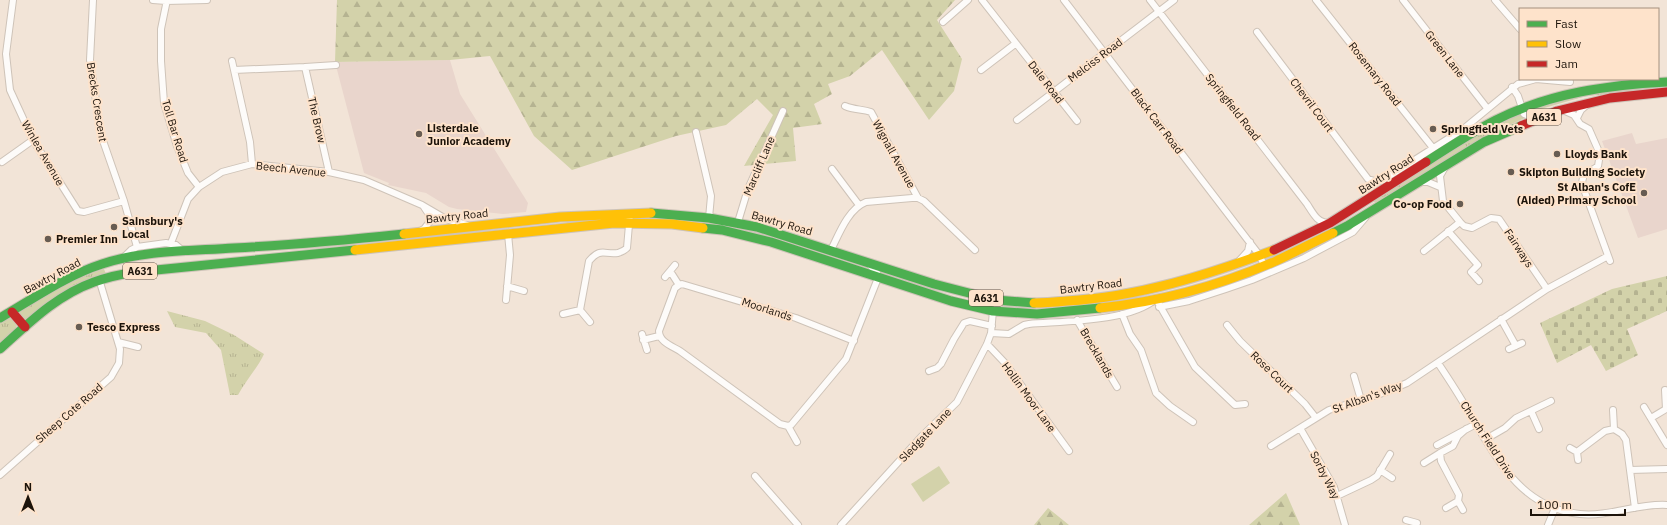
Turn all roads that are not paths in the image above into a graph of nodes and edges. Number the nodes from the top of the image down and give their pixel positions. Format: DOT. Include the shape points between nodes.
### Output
graph roads {
  1 [pos="13,0"];
  2 [pos="93,0"];
  3 [pos="154,0"];
  4 [pos="207,0"];
  5 [pos="968,0"];
  6 [pos="982,0"];
  7 [pos="1064,0"];
  8 [pos="1150,0"];
  9 [pos="1174,0"];
  10 [pos="1316,0"];
  11 [pos="1403,0"];
  12 [pos="1495,0"];
  13 [pos="167,1"];
  14 [pos="1159,11"];
  15 [pos="943,22"];
  16 [pos="1519,28"];
  17 [pos="1257,32"];
  18 [pos="1015,44"];
  19 [pos="1104,53"];
  20 [pos="232,61"];
  21 [pos="336,65"];
  22 [pos="305,67"];
  23 [pos="234,70"];
  24 [pos="981,70"];
  25 [pos="1530,80"];
  26 [pos="1557,80"];
  27 [pos="1570,82"];
  28 [pos="1667,82"];
  29 [pos="1512,87"];
  30 [pos="1053,92"];
  31 [pos="1667,92"];
  32 [pos="1518,96"];
  33 [pos="1591,102"];
  34 [pos="1534,104"];
  35 [pos="845,106"];
  36 [pos="1487,108"];
  37 [pos="1522,108"];
  38 [pos="1559,110"];
  39 [pos="783,111"];
  40 [pos="1577,118"];
  41 [pos="1017,120"];
  42 [pos="1077,121"];
  43 [pos="696,132"];
  44 [pos="33,140"];
  45 [pos="1433,148"];
  46 [pos="2,162"];
  47 [pos="252,164"];
  48 [pos="1448,164"];
  49 [pos="832,169"];
  50 [pos="329,172"];
  51 [pos="1368,179"];
  52 [pos="1416,183"];
  53 [pos="200,186"];
  54 [pos="1440,187"];
  55 [pos="918,198"];
  56 [pos="124,201"];
  57 [pos="422,205"];
  58 [pos="859,205"];
  59 [pos="630,213"];
  60 [pos="1368,213"];
  61 [pos="1313,215"];
  62 [pos="709,218"];
  63 [pos="738,222"];
  64 [pos="1460,222"];
  65 [pos="630,223"];
  66 [pos="1330,223"];
  67 [pos="471,226"];
  68 [pos="1448,231"];
  69 [pos="415,233"];
  70 [pos="508,234"];
  71 [pos="1307,234"];
  72 [pos="1250,242"];
  73 [pos="171,243"];
  74 [pos="137,247"];
  75 [pos="831,250"];
  76 [pos="975,250"];
  77 [pos="184,251"];
  78 [pos="1424,251"];
  79 [pos="1260,256"];
  80 [pos="122,259"];
  81 [pos="862,260"];
  82 [pos="1238,263"];
  83 [pos="1265,266"];
  84 [pos="189,267"];
  85 [pos="899,272"];
  86 [pos="1245,273"];
  87 [pos="665,277"];
  88 [pos="878,278"];
  89 [pos="98,279"];
  90 [pos="1480,281"];
  91 [pos="679,285"];
  92 [pos="507,286"];
  93 [pos="1547,289"];
  94 [pos="524,291"];
  95 [pos="921,291"];
  96 [pos="506,300"];
  97 [pos="1157,303"];
  98 [pos="580,310"];
  99 [pos="993,311"];
  100 [pos="12,312"];
  101 [pos="564,314"];
  102 [pos="1122,314"];
  103 [pos="0,318"];
  104 [pos="1077,320"];
  105 [pos="1501,320"];
  106 [pos="590,322"];
  107 [pos="1227,325"];
  108 [pos="25,327"];
  109 [pos="991,330"];
  110 [pos="659,336"];
  111 [pos="854,341"];
  112 [pos="118,342"];
  113 [pos="1522,343"];
  114 [pos="987,344"];
  115 [pos="1516,346"];
  116 [pos="138,347"];
  117 [pos="0,349"];
  118 [pos="1509,349"];
  119 [pos="647,350"];
  120 [pos="1438,363"];
  121 [pos="929,371"];
  122 [pos="1354,376"];
  123 [pos="1117,387"];
  124 [pos="1665,390"];
  125 [pos="1361,400"];
  126 [pos="1551,401"];
  127 [pos="1245,404"];
  128 [pos="1644,407"];
  129 [pos="1613,410"];
  130 [pos="1531,412"];
  131 [pos="1316,418"];
  132 [pos="1652,418"];
  133 [pos="1193,422"];
  134 [pos="1476,424"];
  135 [pos="788,426"];
  136 [pos="1300,428"];
  137 [pos="1614,428"];
  138 [pos="1466,429"];
  139 [pos="1539,429"];
  140 [pos="1486,439"];
  141 [pos="797,442"];
  142 [pos="1437,445"];
  143 [pos="1667,445"];
  144 [pos="1271,446"];
  145 [pos="1570,448"];
  146 [pos="1069,451"];
  147 [pos="1577,452"];
  148 [pos="1440,453"];
  149 [pos="1390,454"];
  150 [pos="1578,460"];
  151 [pos="1424,463"];
  152 [pos="1667,469"];
  153 [pos="1380,470"];
  154 [pos="1630,470"];
  155 [pos="0,475"];
  156 [pos="755,476"];
  157 [pos="1392,478"];
  158 [pos="1337,496"];
  159 [pos="1458,501"];
  160 [pos="1667,505"];
  161 [pos="1446,508"];
  162 [pos="1555,508"];
  163 [pos="1635,508"];
  164 [pos="1463,510"];
  165 [pos="1406,520"];
  166 [pos="1417,523"];
  167 [pos="798,525"];
  168 [pos="841,525"];
  169 [pos="1346,525"];
  170 [pos="1548,525"];
  1 -- 44 [label="street, Winlea Avenue" via="6,54 10,90"];
  2 -- 56 [label="street, Brecks Crescent" via="90,60 101,135"];
  3 -- 13 [label="street"];
  4 -- 13 [label="street"];
  5 -- 15 [label="street"];
  6 -- 18 [label="street, Dale Road"];
  7 -- 19 [label="street, Black Carr Road"];
  8 -- 14 [label="street, Springfield Road"];
  9 -- 14 [label="street, Melciss Road"];
  10 -- 45 [label="street, Rosemary Road"];
  11 -- 36 [label="street, Green Lane"];
  12 -- 16 [label="street"];
  13 -- 53 [label="street, Toll Bar Road" via="161,55 164,103 188,173"];
  14 -- 19 [label="street, Melciss Road"];
  14 -- 61 [label="street, Springfield Road"];
  17 -- 51 [label="street, Chevril Court"];
  18 -- 24 [label="street"];
  18 -- 30 [label="street, Dale Road"];
  19 -- 30 [label="street, Melciss Road"];
  19 -- 72 [label="street, Black Carr Road"];
  20 -- 23 [label="street"];
  21 -- 22 [label="street"];
  22 -- 23 [label="street"];
  22 -- 50 [label="street, The Brow"];
  23 -- 47 [label="street" via="250,142"];
  25 -- 29 [label="street, Bawtry Road"];
  26 -- 27 [label="street, Bawtry Road"];
  28 -- 34 [label="main road, Bawtry Road / A631" via="1586,89"];
  29 -- 32 [label="street"];
  29 -- 36 [label="street, Bawtry Road"];
  30 -- 41 [label="street, Melciss Road"];
  30 -- 42 [label="street, Dale Road"];
  31 -- 33 [label="main road, Bawtry Road / A631" via="1636,94"];
  32 -- 34 [label="street"];
  32 -- 37 [label="street"];
  33 -- 38 [label="main road, Bawtry Road / A631"];
  33 -- 40 [label="street" via="1581,110"];
  34 -- 37 [label="main road, Bawtry Road / A631"];
  35 -- 55 [label="street, Wignall Avenue" via="871,112"];
  36 -- 45 [label="street, Bawtry Road" via="1479,118"];
  37 -- 38 [label="street, Bawtry Road" via="1524,114 1529,116"];
  37 -- 66 [label="main road, Bawtry Road / A631" via="1473,132"];
  38 -- 40 [label="street" via="1567,111"];
  38 -- 48 [label="main road, Bawtry Road / A631" via="1484,142"];
  39 -- 63 [label="street, Marcliff Lane" via="748,189"];
  40 -- 93 [label="street, St Alban's Way" via="1580,124 1589,129 1600,154 1598,166 1583,176 1582,184 1609,259"];
  43 -- 62 [label="street" via="711,196"];
  44 -- 46 [label="street"];
  44 -- 56 [label="street, Winlea Avenue" via="78,211 84,212"];
  45 -- 51 [label="street, Bawtry Road" via="1383,180 1378,182"];
  47 -- 50 [label="street, Beech Avenue"];
  47 -- 53 [label="street, Beech Avenue" via="222,172"];
  48 -- 52 [label="main road, Bawtry Road / A631"];
  48 -- 54 [label="street" via="1440,176"];
  49 -- 58 [label="street"];
  50 -- 57 [label="street, Beech Avenue" via="364,180"];
  52 -- 54 [label="street" via="1428,182"];
  52 -- 60 [label="main road, Bawtry Road / A631"];
  53 -- 73 [label="street, Beech Avenue" via="188,199"];
  54 -- 64 [label="street" via="1443,201"];
  55 -- 58 [label="street" via="866,202"];
  55 -- 76 [label="street"];
  56 -- 74 [label="street, Brecks Crescent"];
  57 -- 67 [label="street, Beech Avenue" via="446,219"];
  57 -- 69 [label="street" via="431,220 424,229"];
  58 -- 75 [label="street" via="854,209"];
  59 -- 62 [label="main road, Bawtry Road / A631"];
  59 -- 65 [label="street"];
  59 -- 67 [label="main road, Bawtry Road / A631"];
  60 -- 83 [label="main road, Bawtry Road / A631" via="1320,240"];
  60 -- 97 [label="street, Bawtry Road" via="1353,232 1304,258 1226,289 1189,300"];
  61 -- 66 [label="street" via="1319,221"];
  61 -- 71 [label="street" via="1312,227"];
  62 -- 63 [label="main road, Bawtry Road / A631"];
  63 -- 75 [label="main road, Bawtry Road / A631"];
  64 -- 68 [label="street"];
  64 -- 93 [label="street, Fairways" via="1472,228 1490,218 1500,219"];
  65 -- 70 [label="main road, Bawtry Road / A631" via="594,224"];
  65 -- 88 [label="main road, Bawtry Road / A631" via="672,224 722,230 771,242"];
  65 -- 98 [label="street" via="627,248 618,252 601,252 589,261"];
  66 -- 71 [label="main road, Bawtry Road / A631"];
  67 -- 69 [label="main road, Bawtry Road / A631"];
  68 -- 78 [label="street"];
  68 -- 90 [label="street" via="1478,265 1471,272"];
  69 -- 77 [label="main road, Bawtry Road / A631" via="284,246"];
  70 -- 84 [label="main road, Bawtry Road / A631"];
  70 -- 92 [label="street" via="510,255"];
  71 -- 79 [label="main road, Bawtry Road / A631"];
  72 -- 79 [label="street, Black Carr Road"];
  72 -- 82 [label="street" via="1248,251"];
  73 -- 74 [label="street"];
  73 -- 77 [label="street"];
  74 -- 80 [label="street"];
  75 -- 81 [label="main road, Bawtry Road / A631"];
  77 -- 80 [label="main road, Bawtry Road / A631"];
  77 -- 84 [label="main road" via="192,257"];
  79 -- 82 [label="main road, Bawtry Road / A631"];
  79 -- 83 [label="street, Black Carr Road"];
  80 -- 100 [label="main road, Bawtry Road / A631" via="68,278"];
  81 -- 85 [label="main road, Bawtry Road / A631"];
  81 -- 88 [label="street" via="875,269"];
  82 -- 85 [label="main road, Bawtry Road / A631" via="1195,278 1130,293 1089,300 1038,303 981,297"];
  82 -- 86 [label="main road"];
  83 -- 86 [label="main road, Bawtry Road / A631"];
  84 -- 89 [label="main road, Bawtry Road / A631" via="125,273"];
  85 -- 95 [label="main road, A631" via="899,280"];
  86 -- 97 [label="main road, Bawtry Road / A631"];
  87 -- 91 [label="street" via="672,268"];
  88 -- 95 [label="main road, Bawtry Road / A631"];
  88 -- 111 [label="street"];
  89 -- 108 [label="main road, Bawtry Road / A631" via="63,296"];
  89 -- 112 [label="street, Sheep Cote Road"];
  91 -- 110 [label="street" via="675,288"];
  91 -- 111 [label="street, Moorlands" via="696,287 766,309"];
  92 -- 94 [label="street"];
  92 -- 96 [label="street"];
  93 -- 105 [label="street, St Alban's Way"];
  95 -- 99 [label="main road, Bawtry Road / A631"];
  97 -- 99 [label="main road, Bawtry Road / A631" via="1037,314"];
  97 -- 102 [label="street, Bawtry Road"];
  97 -- 127 [label="street" via="1195,367 1235,405"];
  98 -- 101 [label="street"];
  98 -- 106 [label="street"];
  99 -- 109 [label="street"];
  100 -- 103 [label="main road, Bawtry Road / A631"];
  100 -- 108 [label="main road"];
  102 -- 104 [label="street, Bawtry Road"];
  102 -- 133 [label="street" via="1130,334 1141,350 1156,393"];
  104 -- 109 [label="street, Bawtry Road" via="1024,325 1009,334"];
  104 -- 123 [label="street, Brecklands"];
  105 -- 115 [label="street"];
  105 -- 120 [label="street, St Alban's Way"];
  107 -- 131 [label="street, Rose Court"];
  108 -- 117 [label="main road, Bawtry Road / A631"];
  109 -- 114 [label="street, Sledgate Lane"];
  109 -- 121 [label="street, Bawtry Road" via="966,322 941,364"];
  110 -- 119 [label="street" via="643,337"];
  110 -- 135 [label="street" via="780,424"];
  111 -- 135 [label="street" via="846,359 794,423"];
  112 -- 116 [label="street"];
  112 -- 155 [label="street, Sheep Cote Road" via="119,363 111,377"];
  113 -- 115 [label="street"];
  114 -- 146 [label="street, Hollin Moor Lane" via="1005,362"];
  114 -- 168 [label="street, Sledgate Lane" via="957,402 922,436"];
  115 -- 118 [label="street"];
  120 -- 125 [label="street, St Alban's Way" via="1396,388"];
  120 -- 134 [label="street, Church Field Drive"];
  122 -- 125 [label="street"];
  124 -- 132 [label="street" via="1666,410"];
  125 -- 131 [label="street, St Alban's Way" via="1329,410"];
  126 -- 130 [label="street"];
  128 -- 132 [label="street"];
  129 -- 137 [label="street"];
  130 -- 139 [label="street"];
  130 -- 140 [label="street" via="1516,418"];
  131 -- 136 [label="street, St Alban's Way"];
  132 -- 143 [label="street"];
  134 -- 138 [label="street"];
  134 -- 140 [label="street, Church Field Drive"];
  135 -- 141 [label="street"];
  136 -- 144 [label="street, St Alban's Way"];
  136 -- 158 [label="street, Sorby Way"];
  137 -- 147 [label="street"];
  137 -- 154 [label="street" via="1626,440"];
  138 -- 142 [label="street"];
  138 -- 148 [label="street" via="1458,436 1453,446"];
  140 -- 162 [label="street, Church Field Drive" via="1517,484 1528,494"];
  145 -- 147 [label="street"];
  147 -- 150 [label="street"];
  148 -- 151 [label="street"];
  148 -- 159 [label="street" via="1441,461 1459,495"];
  149 -- 153 [label="street"];
  152 -- 154 [label="street"];
  153 -- 157 [label="street"];
  153 -- 158 [label="street" via="1377,476 1366,484"];
  154 -- 163 [label="street"];
  156 -- 167 [label="street"];
  158 -- 169 [label="street, Sorby Way"];
  159 -- 161 [label="street"];
  159 -- 164 [label="street"];
  160 -- 163 [label="street, Church Field Drive"];
  162 -- 163 [label="street, Church Field Drive" via="1590,514 1607,514"];
  162 -- 170 [label="street"];
  165 -- 166 [label="street"];
}
